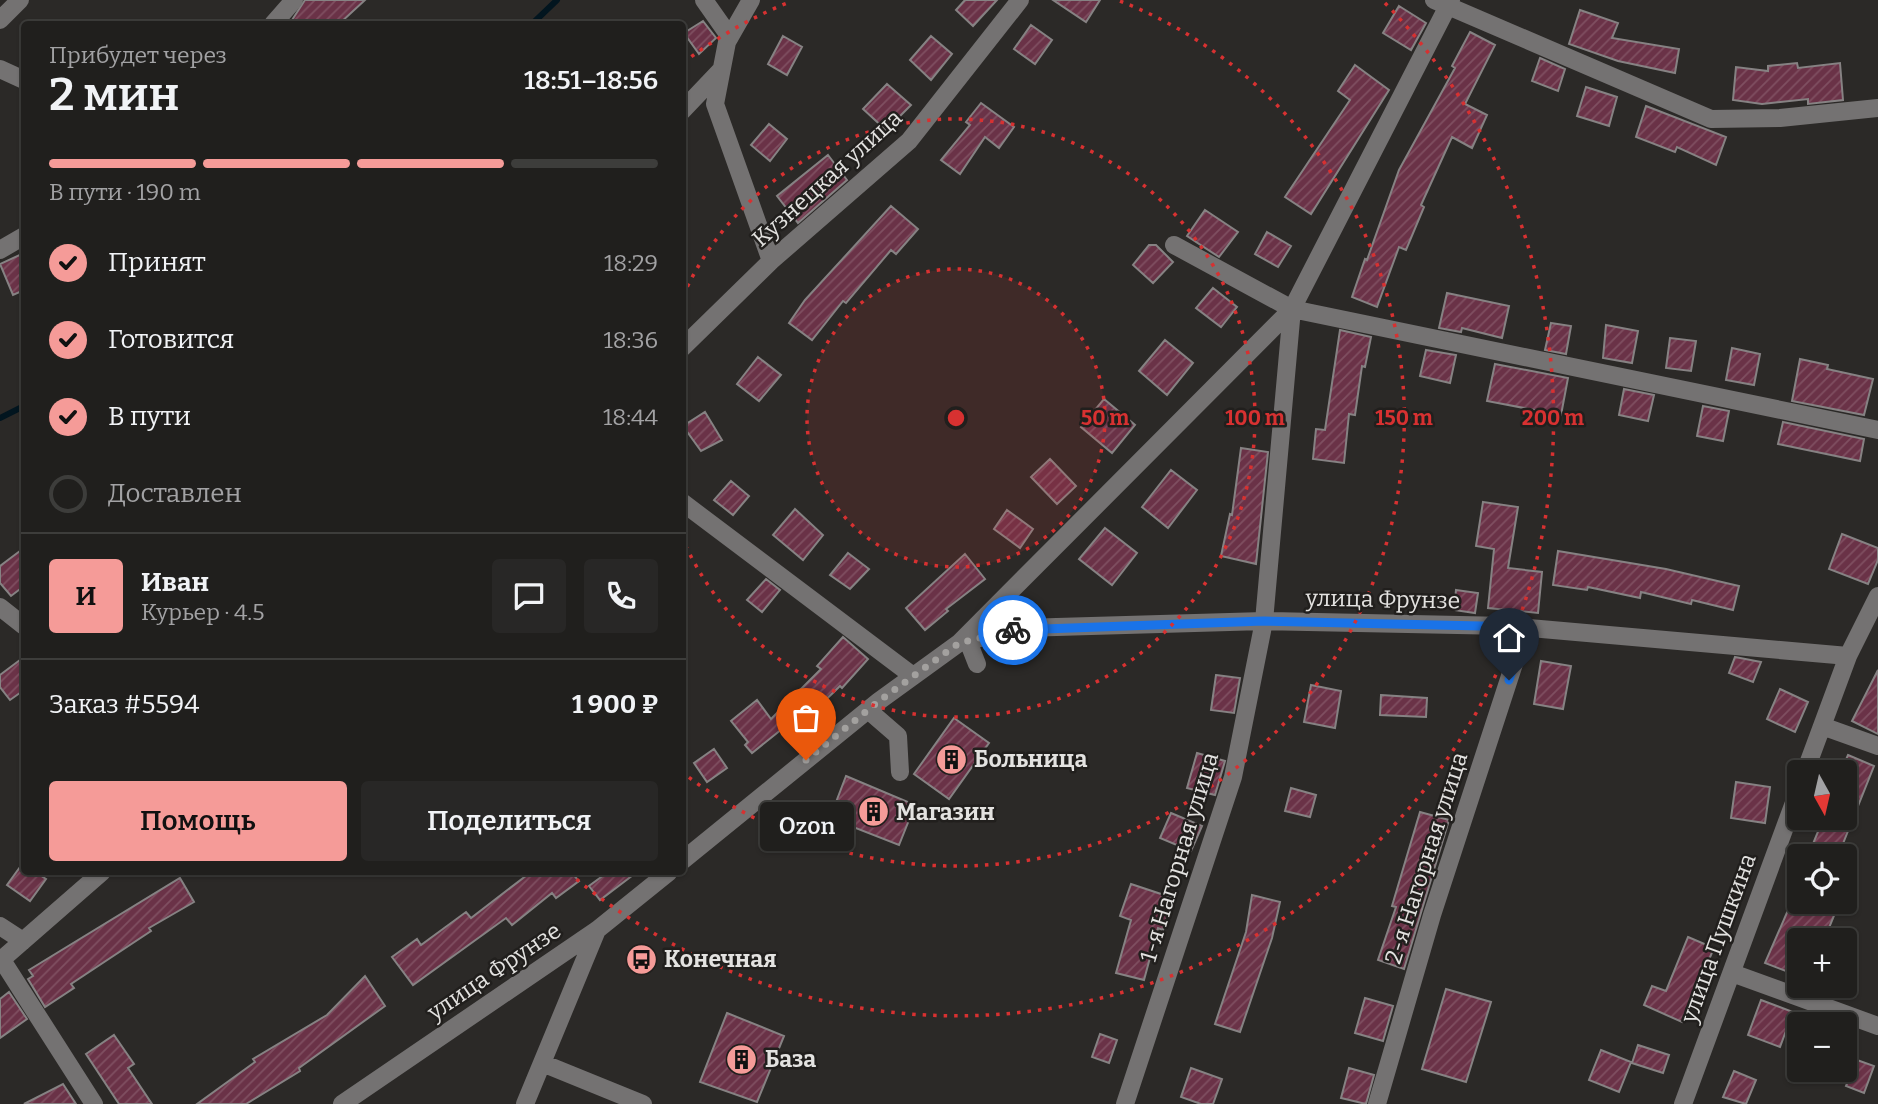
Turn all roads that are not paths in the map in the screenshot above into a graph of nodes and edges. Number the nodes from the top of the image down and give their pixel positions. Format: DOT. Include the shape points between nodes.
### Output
graph roads {
  1 [pos="20,0"];
  2 [pos="294,0"];
  3 [pos="704,0"];
  4 [pos="751,0"];
  5 [pos="1020,0"];
  6 [pos="1444,2"];
  7 [pos="0,20"];
  8 [pos="276,21"];
  9 [pos="730,37"];
  10 [pos="0,69"];
  11 [pos="721,70"];
  12 [pos="21,79"];
  13 [pos="686,107"];
  14 [pos="1878,108"];
  15 [pos="21,238"];
  16 [pos="1174,245"];
  17 [pos="0,250"];
  18 [pos="771,261"];
  19 [pos="1292,309"];
  20 [pos="686,344"];
  21 [pos="1878,430"];
  22 [pos="686,505"];
  23 [pos="1878,596"];
  24 [pos="0,607"];
  25 [pos="1264,621"];
  26 [pos="21,624"];
  27 [pos="1526,627"];
  28 [pos="964,642"];
  29 [pos="1848,656"];
  30 [pos="977,664"];
  31 [pos="913,676"];
  32 [pos="868,710"];
  33 [pos="1822,726"];
  34 [pos="1878,746"];
  35 [pos="1809,760"];
  36 [pos="900,772"];
  37 [pos="1787,822"];
  38 [pos="686,858"];
  39 [pos="99,875"];
  40 [pos="665,875"];
  41 [pos="0,926"];
  42 [pos="597,930"];
  43 [pos="23,941"];
  44 [pos="1,961"];
  45 [pos="1732,973"];
  46 [pos="1878,1026"];
  47 [pos="542,1063"];
  48 [pos="94,1104"];
  49 [pos="342,1104"];
  50 [pos="525,1104"];
  51 [pos="643,1104"];
  52 [pos="1125,1104"];
  53 [pos="1377,1104"];
  54 [pos="1684,1104"];
  1 -- 7 [label="street"];
  2 -- 8 [label="street"];
  3 -- 9 [label="street"];
  4 -- 9 [label="street"];
  5 -- 18 [label="street, Кузнецкая улица" via="909,141"];
  6 -- 14 [label="street" via="1711,119 1780,118"];
  6 -- 19 [label="street, улица Фрунзе"];
  9 -- 11 [label="street"];
  10 -- 12 [label="street"];
  11 -- 13 [label="street"];
  11 -- 18 [label="street" via="715,104"];
  15 -- 17 [label="street"];
  16 -- 19 [label="street"];
  18 -- 20 [label="street, Кузнецкая улица"];
  19 -- 21 [label="street"];
  19 -- 25 [label="street, 1-я Нагорная улица"];
  19 -- 28 [label="street, улица Фрунзе"];
  22 -- 31 [label="street"];
  23 -- 29 [label="street"];
  24 -- 26 [label="street"];
  25 -- 27 [label="street, улица Фрунзе"];
  25 -- 28 [label="street, улица Фрунзе" via="1022,628"];
  25 -- 52 [label="street, 1-я Нагорная улица" via="1233,777"];
  27 -- 29 [label="street, улица Фрунзе"];
  27 -- 53 [label="street, 2-я Нагорная улица" via="1432,915"];
  28 -- 30 [label="street"];
  28 -- 31 [label="street, улица Фрунзе"];
  29 -- 33 [label="street"];
  31 -- 32 [label="street, улица Фрунзе"];
  32 -- 36 [label="street" via="898,736"];
  32 -- 38 [label="street, улица Фрунзе"];
  33 -- 34 [label="street"];
  33 -- 35 [label="street"];
  37 -- 45 [label="street, улица Пушкина"];
  39 -- 43 [label="street"];
  40 -- 42 [label="street, улица Фрунзе"];
  41 -- 43 [label="street"];
  42 -- 47 [label="street"];
  42 -- 49 [label="street, улица Фрунзе"];
  43 -- 44 [label="street"];
  44 -- 48 [label="street"];
  45 -- 46 [label="street"];
  45 -- 54 [label="street, улица Пушкина"];
  47 -- 50 [label="street"];
  47 -- 51 [label="street"];
}
